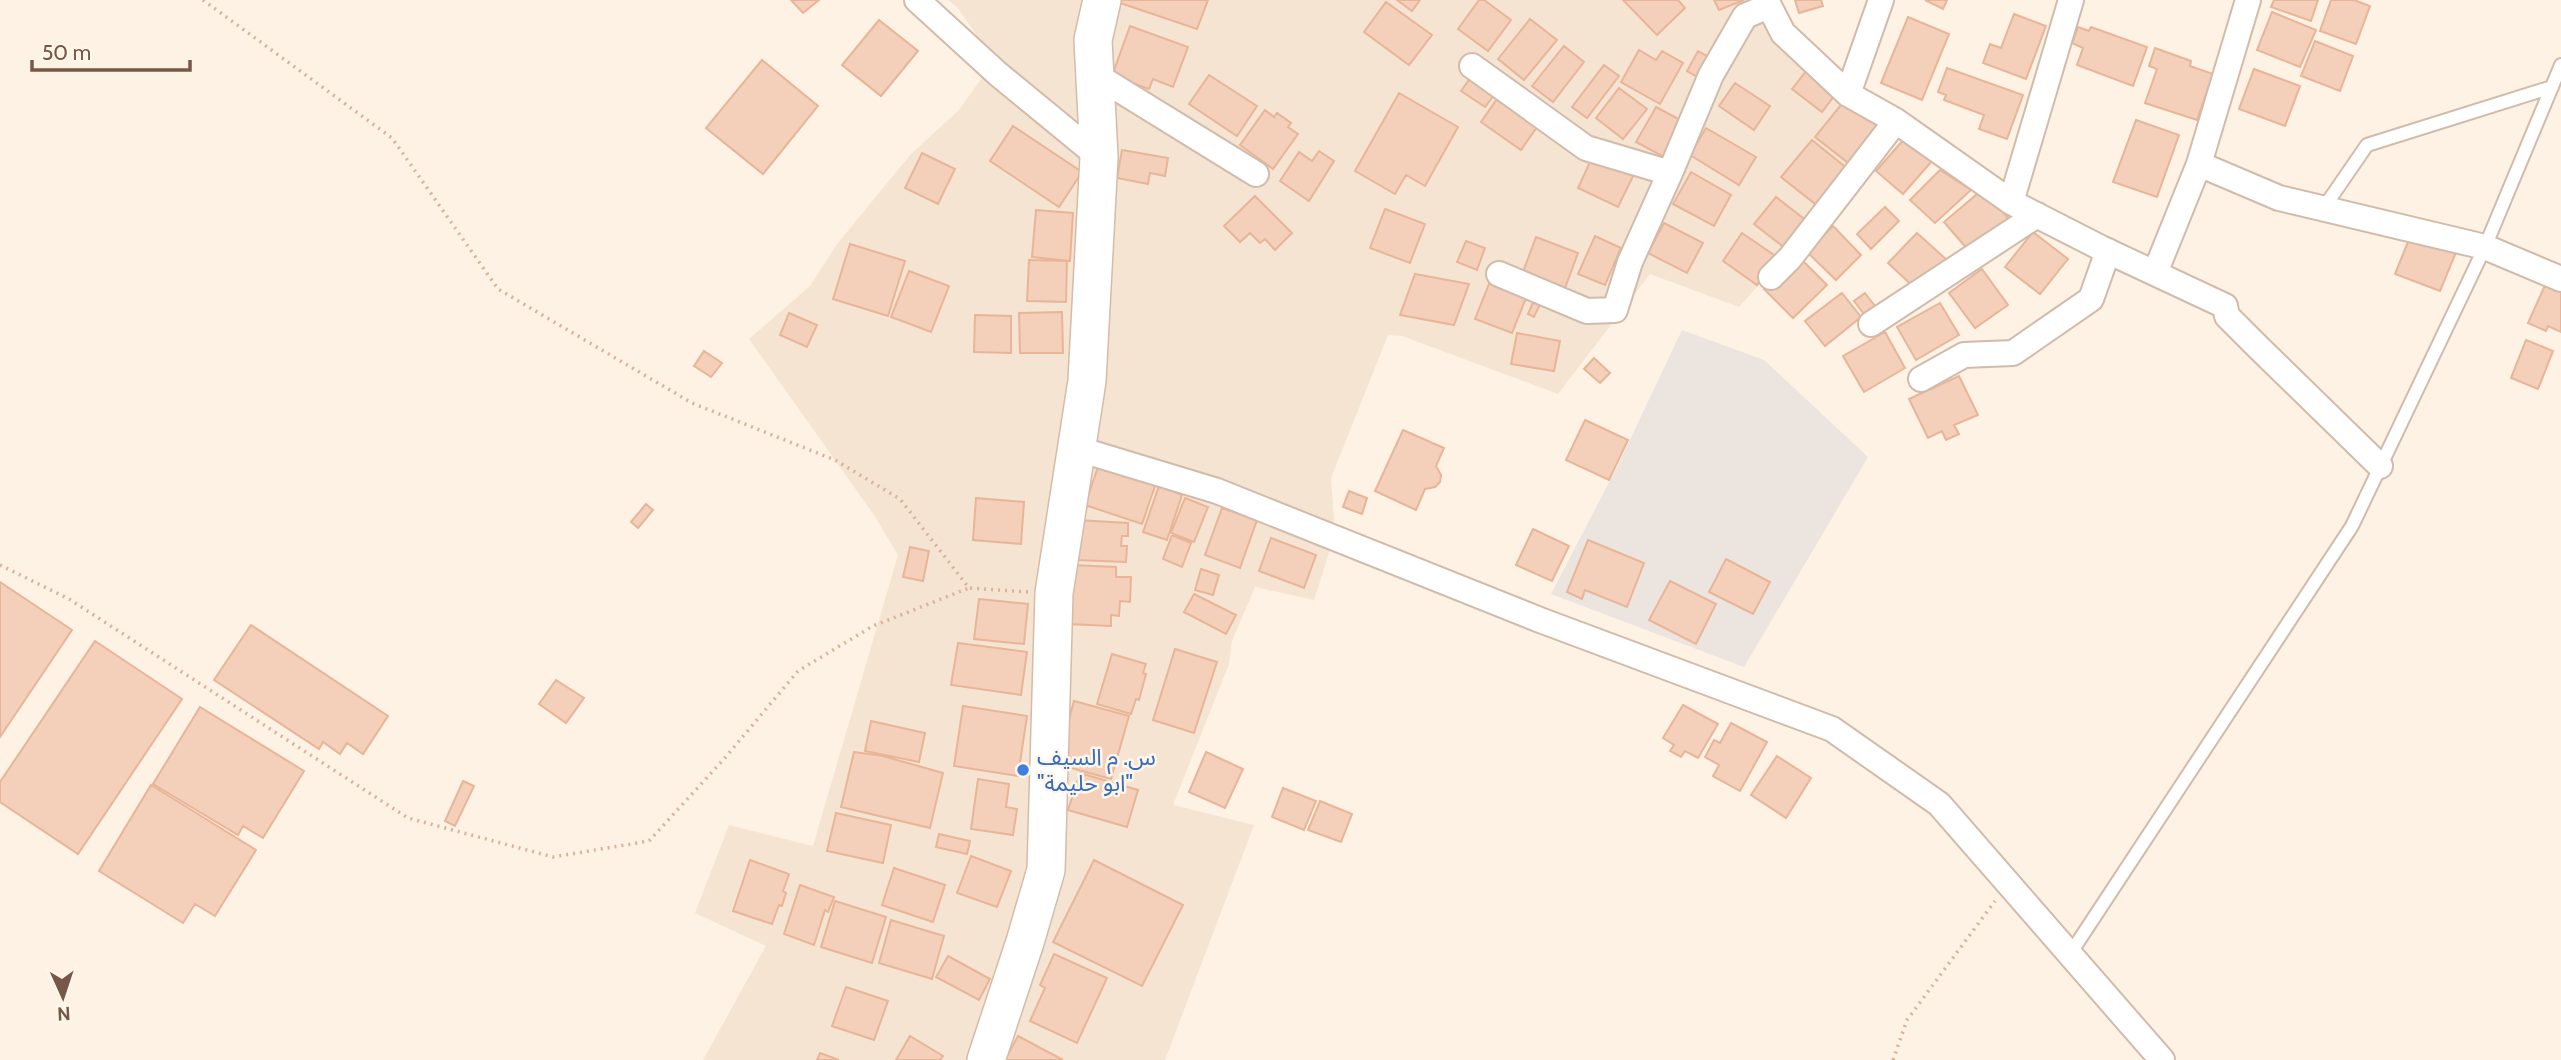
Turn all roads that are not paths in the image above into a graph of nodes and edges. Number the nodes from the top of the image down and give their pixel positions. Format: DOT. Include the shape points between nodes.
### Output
graph roads {
  1 [pos="917,0"];
  2 [pos="1102,0"];
  3 [pos="1881,0"];
  4 [pos="2071,0"];
  5 [pos="2248,0"];
  6 [pos="1768,3"];
  7 [pos="2561,65"];
  8 [pos="1472,66"];
  9 [pos="1094,74"];
  10 [pos="2552,87"];
  11 [pos="1847,94"];
  12 [pos="1896,121"];
  13 [pos="1099,157"];
  14 [pos="2199,164"];
  15 [pos="1670,173"];
  16 [pos="1256,174"];
  17 [pos="2011,202"];
  18 [pos="2323,209"];
  19 [pos="2037,215"];
  20 [pos="2486,247"];
  21 [pos="2108,251"];
  22 [pos="1499,274"];
  23 [pos="2155,274"];
  24 [pos="1772,278"];
  25 [pos="2561,279"];
  26 [pos="1871,324"];
  27 [pos="1921,379"];
  28 [pos="1075,448"];
  29 [pos="2380,466"];
  30 [pos="2070,954"];
  31 [pos="986,1060"];
  32 [pos="2162,1060"];
  1 -- 13 [label="street"];
  2 -- 9 [label="street" via="1093,40"];
  3 -- 11 [label="street"];
  4 -- 17 [label="street"];
  5 -- 14 [label="street"];
  6 -- 11 [label="street" via="1783,33"];
  6 -- 15 [label="street" via="1745,16 1710,75"];
  7 -- 10 [label="lane"];
  8 -- 15 [label="street" via="1586,148"];
  9 -- 13 [label="street"];
  9 -- 16 [label="street"];
  10 -- 18 [label="lane" via="2367,145"];
  10 -- 20 [label="lane"];
  11 -- 12 [label="street"];
  12 -- 17 [label="street"];
  12 -- 24 [label="street"];
  13 -- 28 [label="street" via="1087,381"];
  14 -- 18 [label="street" via="2279,198"];
  14 -- 23 [label="street"];
  15 -- 22 [label="street" via="1630,262 1615,310 1587,311"];
  17 -- 19 [label="street"];
  18 -- 20 [label="street"];
  19 -- 21 [label="street"];
  19 -- 26 [label="street"];
  20 -- 25 [label="street"];
  20 -- 29 [label="lane"];
  21 -- 23 [label="street"];
  21 -- 27 [label="street" via="2091,299 2013,353 1964,355"];
  23 -- 29 [label="street" via="2225,306 2227,316"];
  28 -- 30 [label="street" via="1217,491 1540,620 1832,729 1939,804"];
  28 -- 31 [label="street" via="1054,593 1046,870"];
  29 -- 30 [label="lane" via="2352,526"];
  30 -- 32 [label="street"];
}
